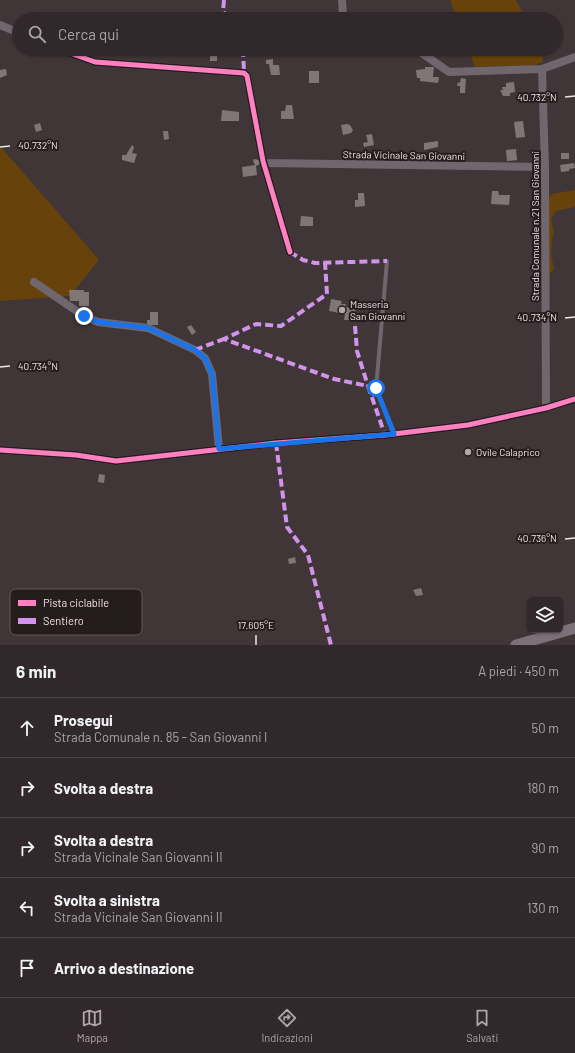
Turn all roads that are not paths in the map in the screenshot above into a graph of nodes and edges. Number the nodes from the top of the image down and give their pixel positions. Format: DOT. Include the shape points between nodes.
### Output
graph roads {
  1 [pos="342,0"];
  2 [pos="343,12"];
  3 [pos="0,25"];
  4 [pos="12,30"];
  5 [pos="78,56"];
  6 [pos="426,56"];
  7 [pos="575,57"];
  8 [pos="542,68"];
  9 [pos="263,161"];
  10 [pos="545,167"];
  11 [pos="290,252"];
  12 [pos="387,261"];
  13 [pos="34,282"];
  14 [pos="575,399"];
  15 [pos="546,408"];
  16 [pos="394,434"];
  17 [pos="219,449"];
  18 [pos="0,450"];
  19 [pos="575,628"];
  20 [pos="516,645"];
  1 -- 2 [label="street"];
  3 -- 4 [label="street"];
  5 -- 9 [label="street" via="95,62 244,72 247,76"];
  6 -- 8 [label="street" via="449,72"];
  7 -- 8 [label="street"];
  8 -- 10 [label="street, Strada Comunale n.21 San Giovanni"];
  9 -- 10 [label="street, Strada Vicinale San Giovanni"];
  9 -- 11 [label="street"];
  10 -- 15 [label="street, Strada Comunale n.21 San Giovanni"];
  12 -- 16 [label="lane" via="376,388"];
  13 -- 17 [label="street" via="91,318 120,326 136,325 148,328 195,350 205,358 212,374"];
  14 -- 15 [label="street"];
  15 -- 16 [label="street" via="468,425"];
  16 -- 17 [label="street"];
  17 -- 18 [label="street" via="116,461 76,455"];
  19 -- 20 [label="street"];
}
